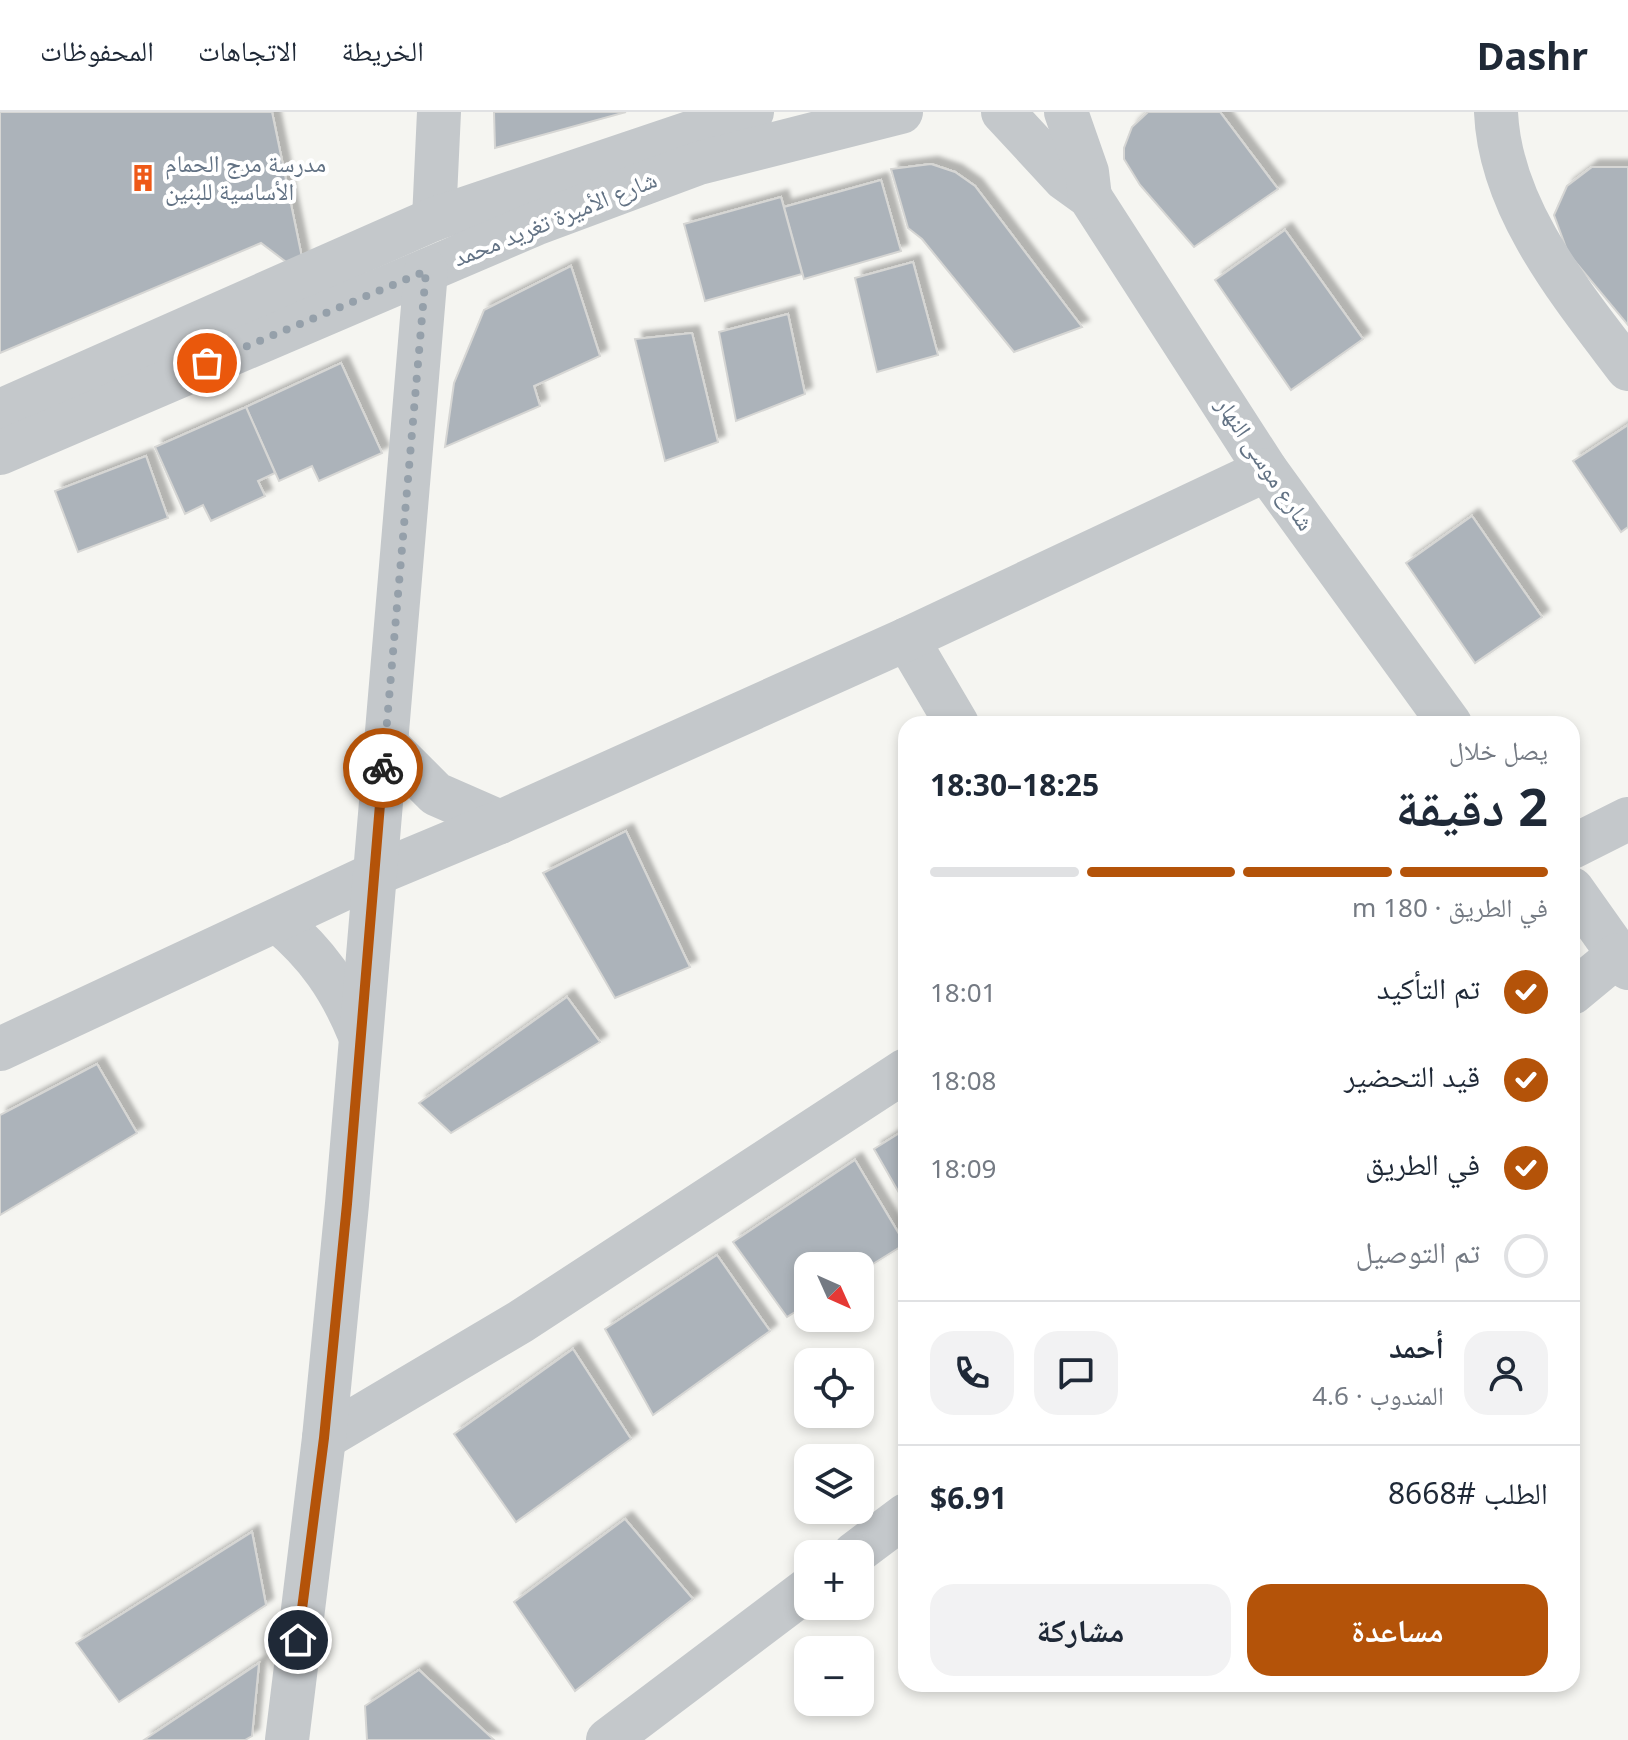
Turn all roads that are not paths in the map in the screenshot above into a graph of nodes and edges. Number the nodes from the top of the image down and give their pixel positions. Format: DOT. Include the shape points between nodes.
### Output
graph roads {
  1 [pos="439,112"];
  2 [pos="752,112"];
  3 [pos="901,112"];
  4 [pos="1003,112"];
  5 [pos="1066,112"];
  6 [pos="1496,112"];
  7 [pos="1090,197"];
  8 [pos="434,219"];
  9 [pos="426,271"];
  10 [pos="1628,369"];
  11 [pos="0,411"];
  12 [pos="0,453"];
  13 [pos="1266,470"];
  14 [pos="907,639"];
  15 [pos="952,716"];
  16 [pos="1444,716"];
  17 [pos="386,744"];
  18 [pos="1628,819"];
  19 [pos="500,822"];
  20 [pos="1580,843"];
  21 [pos="373,875"];
  22 [pos="1580,900"];
  23 [pos="279,922"];
  24 [pos="1623,961"];
  25 [pos="1580,988"];
  26 [pos="359,1033"];
  27 [pos="0,1049"];
  28 [pos="898,1075"];
  29 [pos="324,1438"];
  30 [pos="898,1521"];
  31 [pos="873,1540"];
  32 [pos="794,1600"];
  33 [pos="287,1740"];
  34 [pos="608,1740"];
  1 -- 8 [label="street"];
  2 -- 8 [label="street, شارع الأميرة تغريد محمد"];
  3 -- 9 [label="street, شارع الأميرة تغريد محمد" via="699,163"];
  4 -- 7 [label="street, شارع موسى النهار" via="1065,179"];
  5 -- 7 [label="street, شارع موسى النهار"];
  6 -- 10 [label="street" via="1501,154 1514,194 1546,255"];
  7 -- 13 [label="street, شارع موسى النهار"];
  8 -- 11 [label="street, شارع الأميرة تغريد محمد"];
  9 -- 12 [label="street, شارع الأميرة تغريد محمد"];
  9 -- 17 [label="street"];
  13 -- 14 [label="street"];
  13 -- 16 [label="street, شارع موسى النهار"];
  14 -- 15 [label="street"];
  14 -- 19 [label="street"];
  17 -- 19 [label="street" via="436,794"];
  17 -- 21 [label="street"];
  18 -- 20 [label="street"];
  19 -- 21 [label="street"];
  21 -- 23 [label="street"];
  21 -- 26 [label="street"];
  22 -- 24 [label="street"];
  23 -- 26 [label="street" via="328,971"];
  23 -- 27 [label="street"];
  24 -- 25 [label="street"];
  26 -- 29 [label="street"];
  28 -- 29 [label="street" via="520,1322"];
  29 -- 33 [label="street"];
  30 -- 31 [label="street"];
  32 -- 34 [label="street"];
}
